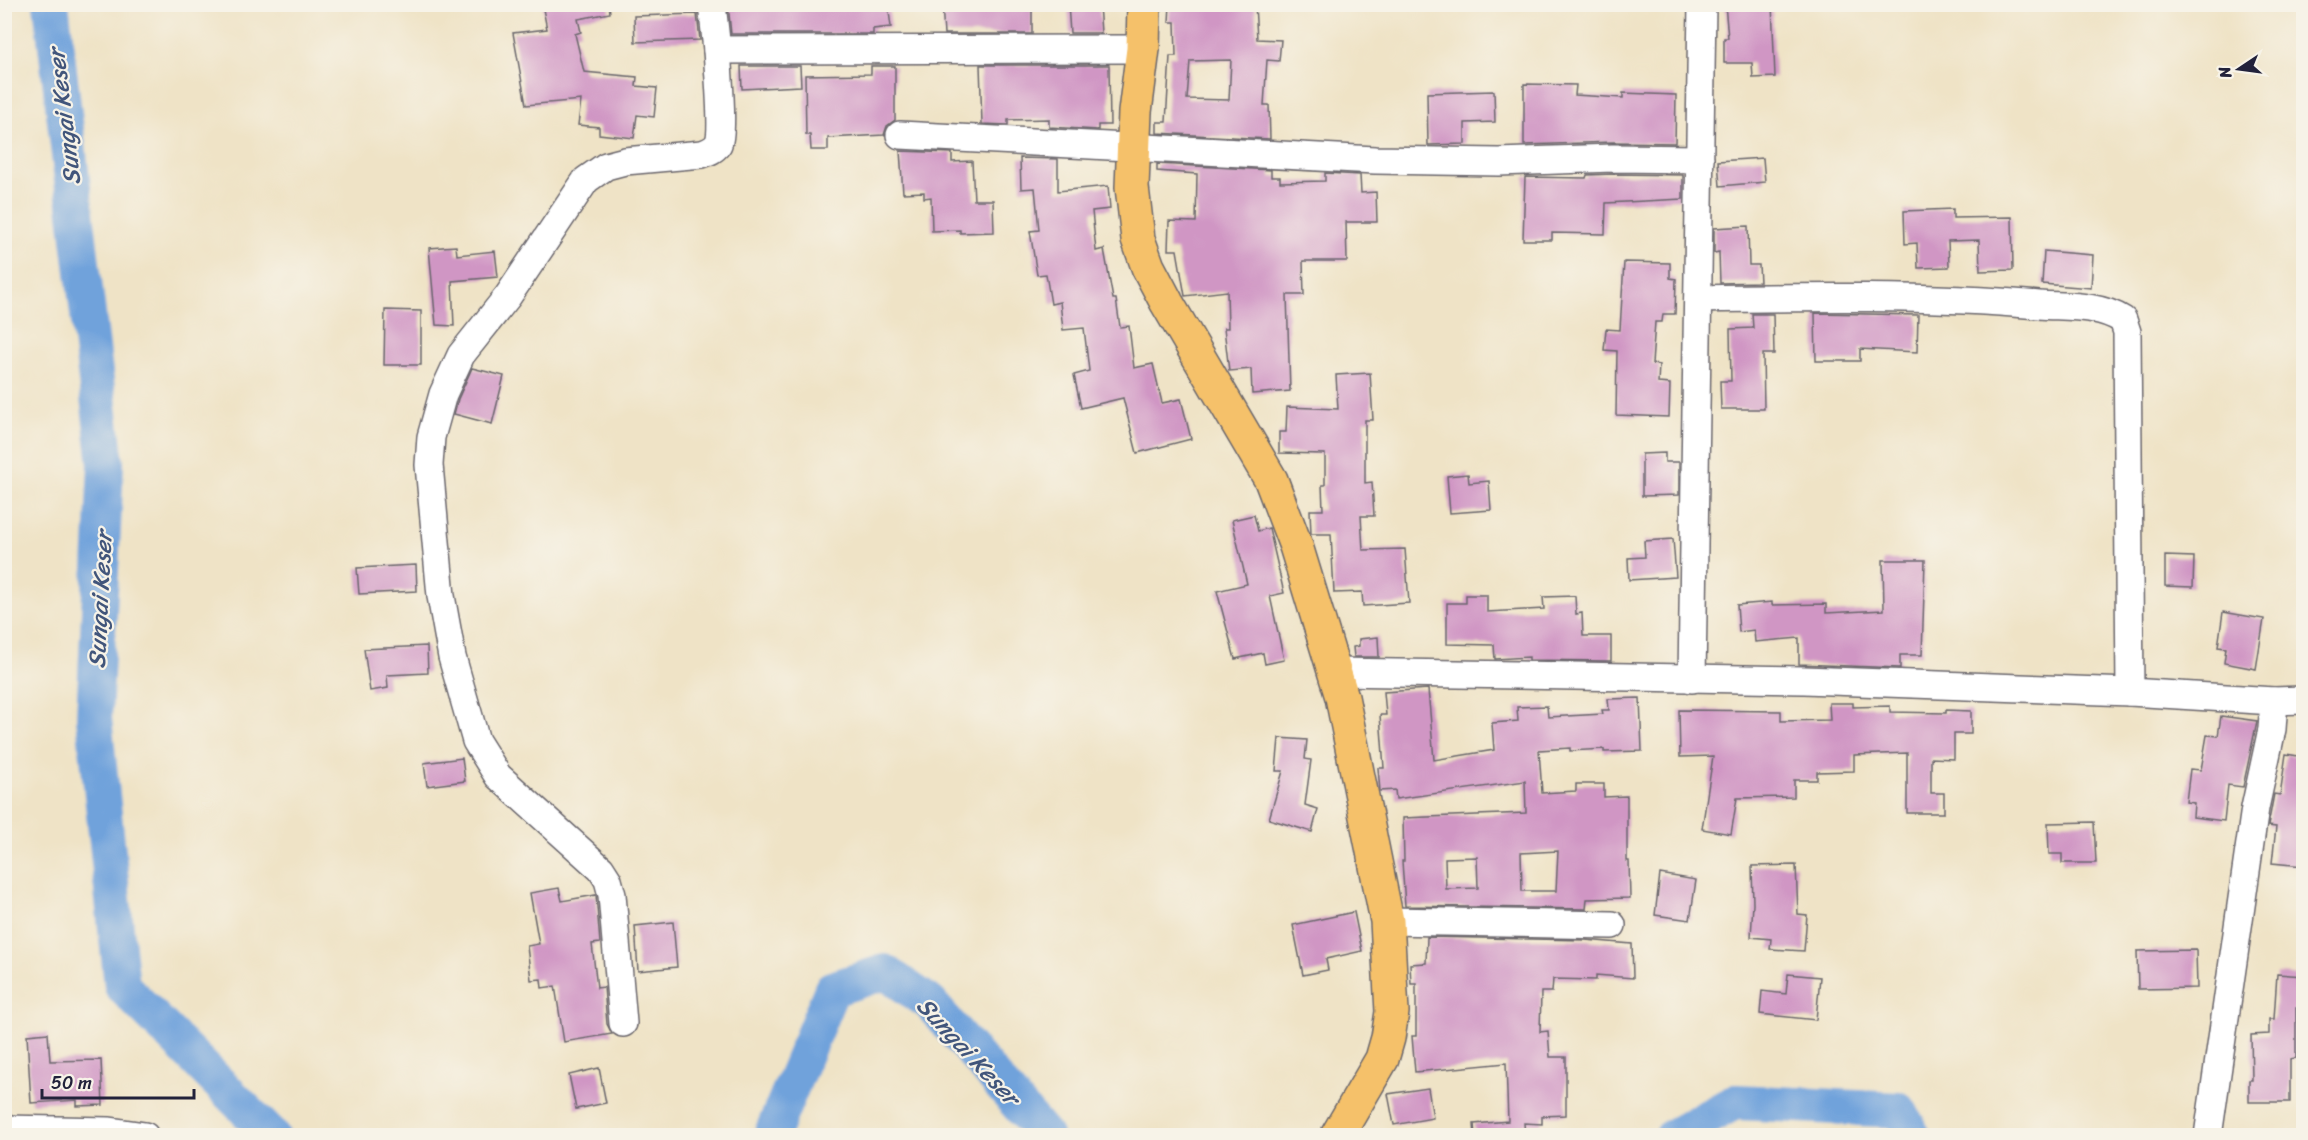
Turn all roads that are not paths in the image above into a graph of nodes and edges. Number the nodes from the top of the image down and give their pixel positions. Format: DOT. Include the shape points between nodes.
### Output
graph roads {
  1 [pos="712,4"];
  2 [pos="1144,4"];
  3 [pos="1702,4"];
  4 [pos="1143,49"];
  5 [pos="717,50"];
  6 [pos="900,135"];
  7 [pos="1134,147"];
  8 [pos="1700,159"];
  9 [pos="1698,299"];
  10 [pos="1336,672"];
  11 [pos="1692,679"];
  12 [pos="2130,692"];
  13 [pos="2304,700"];
  14 [pos="2274,701"];
  15 [pos="1387,921"];
  16 [pos="1612,925"];
  17 [pos="623,1023"];
  18 [pos="4,1129"];
  19 [pos="145,1136"];
  20 [pos="1337,1136"];
  21 [pos="2208,1136"];
  1 -- 5 [label="street"];
  2 -- 4 [label="highway"];
  3 -- 8 [label="street"];
  4 -- 5 [label="street"];
  4 -- 7 [label="highway"];
  5 -- 17 [label="street" via="718,144 702,154 606,166 586,180 508,296 461,355 443,394 430,437 441,596 452,657 476,741 498,776 601,869 608,880"];
  6 -- 7 [label="street"];
  7 -- 8 [label="street" via="1376,160"];
  7 -- 10 [label="highway" via="1132,187 1138,239 1148,267 1271,480"];
  8 -- 9 [label="street"];
  9 -- 11 [label="street"];
  9 -- 12 [label="street" via="1973,299 2102,310 2122,320 2127,332"];
  10 -- 11 [label="street"];
  10 -- 15 [label="highway"];
  11 -- 12 [label="street"];
  12 -- 14 [label="street"];
  13 -- 14 [label="street"];
  14 -- 21 [label="street"];
  15 -- 16 [label="street"];
  15 -- 20 [label="highway" via="1392,1012 1388,1038 1382,1059"];
  18 -- 19 [label="street" via="110,1131"];
}
